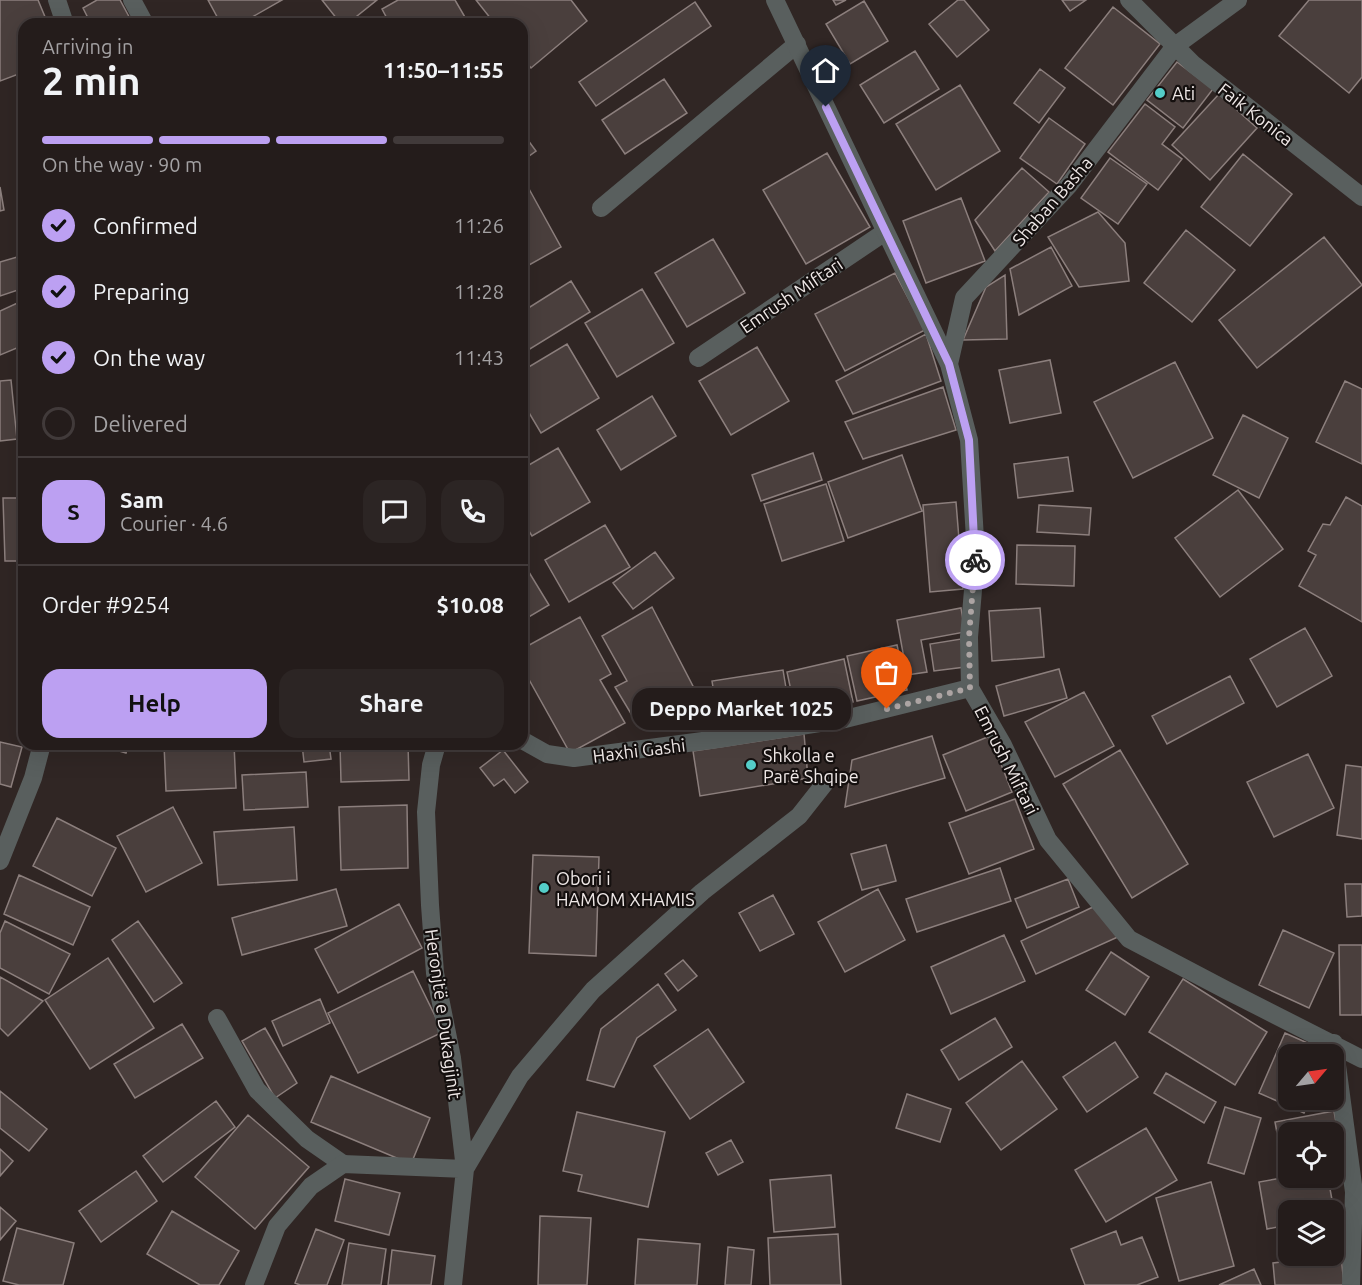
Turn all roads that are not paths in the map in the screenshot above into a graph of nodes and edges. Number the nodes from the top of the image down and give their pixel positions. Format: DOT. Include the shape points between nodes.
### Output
graph roads {
  1 [pos="57,0"];
  2 [pos="132,0"];
  3 [pos="776,0"];
  4 [pos="1129,0"];
  5 [pos="1238,0"];
  6 [pos="63,18"];
  7 [pos="142,18"];
  8 [pos="797,44"];
  9 [pos="1175,46"];
  10 [pos="1362,197"];
  11 [pos="601,208"];
  12 [pos="885,232"];
  13 [pos="698,358"];
  14 [pos="949,364"];
  15 [pos="970,688"];
  16 [pos="528,743"];
  17 [pos="40,750"];
  18 [pos="435,750"];
  19 [pos="825,783"];
  20 [pos="0,861"];
  21 [pos="217,1018"];
  22 [pos="1334,1044"];
  23 [pos="1344,1049"];
  24 [pos="1362,1059"];
  25 [pos="1343,1110"];
  26 [pos="343,1164"];
  27 [pos="465,1169"];
  28 [pos="254,1285"];
  29 [pos="453,1285"];
  30 [pos="1351,1285"];
  1 -- 6 [label="street"];
  2 -- 7 [label="street"];
  3 -- 8 [label="street, Emrush Miftari"];
  4 -- 9 [label="street, Faik Konica"];
  5 -- 9 [label="street, Shaban Basha"];
  8 -- 11 [label="street"];
  8 -- 12 [label="street, Emrush Miftari"];
  9 -- 10 [label="street, Faik Konica"];
  9 -- 14 [label="street, Shaban Basha" via="1069,185 964,298"];
  12 -- 13 [label="street, Emrush Miftari"];
  12 -- 14 [label="street, Emrush Miftari"];
  14 -- 15 [label="street, Emrush Miftari" via="969,440 976,555 969,637"];
  15 -- 16 [label="street, Haxhi Gashi" via="845,719 718,740 574,758 547,754"];
  15 -- 22 [label="street, Emrush Miftari" via="1003,745 1048,840 1129,939"];
  17 -- 20 [label="street"];
  18 -- 27 [label="street, Heronjtë e Dukagjinit" via="426,812 430,905 435,973 452,1058"];
  19 -- 27 [label="street" via="799,816 702,892 593,990 520,1076"];
  21 -- 26 [label="street" via="257,1090 307,1139"];
  23 -- 24 [label="street, Emrush Miftari"];
  25 -- 30 [label="street" via="1354,1192"];
  26 -- 27 [label="street"];
  26 -- 28 [label="street" via="311,1186 277,1226"];
  27 -- 29 [label="street, Heronjtë e Dukagjinit"];
}
